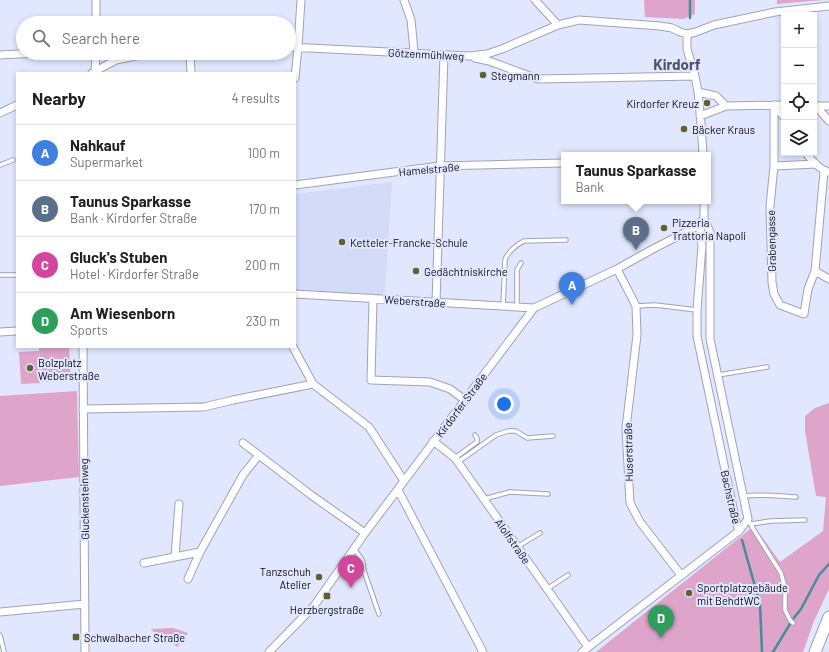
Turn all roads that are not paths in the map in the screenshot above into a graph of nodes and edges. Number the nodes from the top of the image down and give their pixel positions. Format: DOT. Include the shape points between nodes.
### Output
graph roads {
  1 [pos="96,0"];
  2 [pos="301,0"];
  3 [pos="404,0"];
  4 [pos="535,0"];
  5 [pos="829,6"];
  6 [pos="96,16"];
  7 [pos="558,25"];
  8 [pos="687,34"];
  9 [pos="298,47"];
  10 [pos="414,53"];
  11 [pos="16,54"];
  12 [pos="0,55"];
  13 [pos="444,55"];
  14 [pos="469,56"];
  15 [pos="95,60"];
  16 [pos="116,60"];
  17 [pos="190,60"];
  18 [pos="94,72"];
  19 [pos="96,72"];
  20 [pos="191,72"];
  21 [pos="296,72"];
  22 [pos="695,76"];
  23 [pos="698,92"];
  24 [pos="16,105"];
  25 [pos="774,105"];
  26 [pos="781,105"];
  27 [pos="726,106"];
  28 [pos="817,106"];
  29 [pos="829,106"];
  30 [pos="817,108"];
  31 [pos="0,113"];
  32 [pos="781,113"];
  33 [pos="700,116"];
  34 [pos="829,121"];
  35 [pos="702,152"];
  36 [pos="809,156"];
  37 [pos="13,160"];
  38 [pos="561,163"];
  39 [pos="816,164"];
  40 [pos="0,165"];
  41 [pos="440,166"];
  42 [pos="774,166"];
  43 [pos="827,171"];
  44 [pos="296,185"];
  45 [pos="704,204"];
  46 [pos="704,219"];
  47 [pos="640,228"];
  48 [pos="642,232"];
  49 [pos="566,240"];
  50 [pos="520,263"];
  51 [pos="617,269"];
  52 [pos="815,270"];
  53 [pos="16,275"];
  54 [pos="0,276"];
  55 [pos="829,279"];
  56 [pos="296,294"];
  57 [pos="373,298"];
  58 [pos="436,303"];
  59 [pos="503,306"];
  60 [pos="636,306"];
  61 [pos="517,307"];
  62 [pos="534,308"];
  63 [pos="698,310"];
  64 [pos="16,331"];
  65 [pos="0,332"];
  66 [pos="83,348"];
  67 [pos="294,348"];
  68 [pos="767,367"];
  69 [pos="718,375"];
  70 [pos="313,384"];
  71 [pos="465,400"];
  72 [pos="83,409"];
  73 [pos="475,435"];
  74 [pos="553,436"];
  75 [pos="433,441"];
  76 [pos="243,443"];
  77 [pos="259,455"];
  78 [pos="456,460"];
  79 [pos="404,482"];
  80 [pos="398,490"];
  81 [pos="548,494"];
  82 [pos="744,496"];
  83 [pos="796,497"];
  84 [pos="484,499"];
  85 [pos="179,504"];
  86 [pos="805,520"];
  87 [pos="749,521"];
  88 [pos="739,530"];
  89 [pos="540,533"];
  90 [pos="365,534"];
  91 [pos="517,547"];
  92 [pos="354,548"];
  93 [pos="200,552"];
  94 [pos="175,557"];
  95 [pos="144,563"];
  96 [pos="568,575"];
  97 [pos="681,575"];
  98 [pos="188,579"];
  99 [pos="547,589"];
  100 [pos="85,604"];
  101 [pos="0,612"];
  102 [pos="379,614"];
  103 [pos="829,617"];
  104 [pos="791,622"];
  105 [pos="0,635"];
  106 [pos="588,647"];
  107 [pos="4,652"];
  108 [pos="85,652"];
  109 [pos="268,652"];
  110 [pos="484,652"];
  111 [pos="582,652"];
  112 [pos="816,652"];
  1 -- 6 [label="street"];
  2 -- 9 [label="street"];
  3 -- 10 [label="street" via="411,20"];
  4 -- 7 [label="street"];
  5 -- 8 [label="street" via="775,12 714,25"];
  7 -- 8 [label="street, Götzenmühlweg" via="579,20 660,26"];
  7 -- 14 [label="street, Götzenmühlweg" via="502,49"];
  8 -- 22 [label="street" via="687,49"];
  9 -- 10 [label="street, Götzenmühlweg"];
  9 -- 21 [label="street"];
  10 -- 13 [label="street, Götzenmühlweg"];
  11 -- 12 [label="street"];
  13 -- 14 [label="street, Götzenmühlweg"];
  13 -- 41 [label="street"];
  14 -- 22 [label="street" via="538,79"];
  15 -- 18 [label="street"];
  16 -- 19 [label="street"];
  17 -- 20 [label="street"];
  22 -- 23 [label="street"];
  23 -- 27 [label="street" via="716,96"];
  23 -- 33 [label="street"];
  24 -- 31 [label="street"];
  25 -- 26 [label="street"];
  25 -- 27 [label="street"];
  25 -- 32 [label="street"];
  25 -- 42 [label="street, Grabengasse"];
  27 -- 33 [label="street"];
  28 -- 29 [label="street"];
  30 -- 34 [label="street"];
  33 -- 35 [label="street"];
  36 -- 39 [label="street"];
  37 -- 40 [label="lane"];
  38 -- 41 [label="street, Hamelstraße"];
  39 -- 42 [label="street"];
  39 -- 43 [label="street"];
  41 -- 44 [label="street, Hamelstraße"];
  41 -- 58 [label="street"];
  42 -- 52 [label="street, Grabengasse" via="770,206 772,282 774,294 780,305 804,314 808,289"];
  43 -- 52 [label="street"];
  45 -- 46 [label="street, Bachstraße"];
  46 -- 51 [label="street, Kirdorfer Straße" via="688,231 650,247"];
  46 -- 63 [label="street, Bachstraße" via="700,231 702,246"];
  46 -- 69 [label="street, Bachstraße" via="710,232 710,339"];
  47 -- 48 [label="lane"];
  49 -- 59 [label="lane" via="524,241 506,257"];
  50 -- 61 [label="lane" via="517,270"];
  51 -- 60 [label="street, Huserstraße"];
  51 -- 62 [label="street, Kirdorfer Straße"];
  52 -- 55 [label="street"];
  53 -- 54 [label="lane"];
  56 -- 57 [label="street, Weberstraße"];
  57 -- 58 [label="street, Weberstraße"];
  57 -- 71 [label="street" via="371,380 430,382 450,389"];
  58 -- 59 [label="street, Weberstraße"];
  59 -- 61 [label="street, Weberstraße"];
  60 -- 63 [label="lane" via="654,305"];
  60 -- 97 [label="street, Huserstraße" via="637,335 626,428 630,503 640,522"];
  61 -- 62 [label="street, Weberstraße"];
  62 -- 71 [label="street, Kirdorfer Straße"];
  63 -- 88 [label="street, Bachstraße" via="697,336"];
  64 -- 65 [label="street"];
  66 -- 72 [label="street, Gluckensteinweg"];
  67 -- 70 [label="street"];
  68 -- 69 [label="lane"];
  69 -- 82 [label="street, Bachstraße"];
  70 -- 72 [label="street" via="204,407"];
  70 -- 79 [label="street" via="369,427"];
  71 -- 75 [label="street, Kirdorfer Straße"];
  72 -- 100 [label="street, Gluckensteinweg"];
  73 -- 78 [label="lane" via="477,442"];
  74 -- 78 [label="lane" via="527,438 516,431 508,431 496,435"];
  75 -- 78 [label="street, Alolfstraße"];
  75 -- 79 [label="street, Kirdorfer Straße"];
  76 -- 77 [label="street"];
  77 -- 90 [label="street"];
  77 -- 93 [label="street" via="243,475"];
  78 -- 84 [label="street, Alolfstraße"];
  79 -- 80 [label="street, Kirdorfer Straße"];
  80 -- 90 [label="street, Kirdorfer Straße"];
  80 -- 110 [label="street"];
  81 -- 84 [label="lane" via="510,492"];
  82 -- 83 [label="lane" via="758,494"];
  82 -- 87 [label="street, Bachstraße"];
  84 -- 91 [label="street, Alolfstraße"];
  85 -- 94 [label="street"];
  86 -- 87 [label="lane"];
  87 -- 88 [label="street, Bachstraße"];
  87 -- 104 [label="lane" via="781,573 785,588 785,610"];
  88 -- 97 [label="street"];
  89 -- 91 [label="lane"];
  90 -- 92 [label="street, Kirdorfer Straße"];
  91 -- 99 [label="street, Alolfstraße"];
  92 -- 102 [label="lane" via="363,562"];
  92 -- 109 [label="street, Kirdorfer Straße" via="314,606"];
  93 -- 94 [label="street"];
  93 -- 98 [label="street"];
  94 -- 95 [label="street"];
  96 -- 99 [label="lane"];
  97 -- 106 [label="street"];
  99 -- 106 [label="street, Alolfstraße"];
  100 -- 101 [label="street"];
  100 -- 108 [label="street, Gluckensteinweg"];
  103 -- 112 [label="street"];
  105 -- 107 [label="lane"];
  106 -- 111 [label="street"];
}
